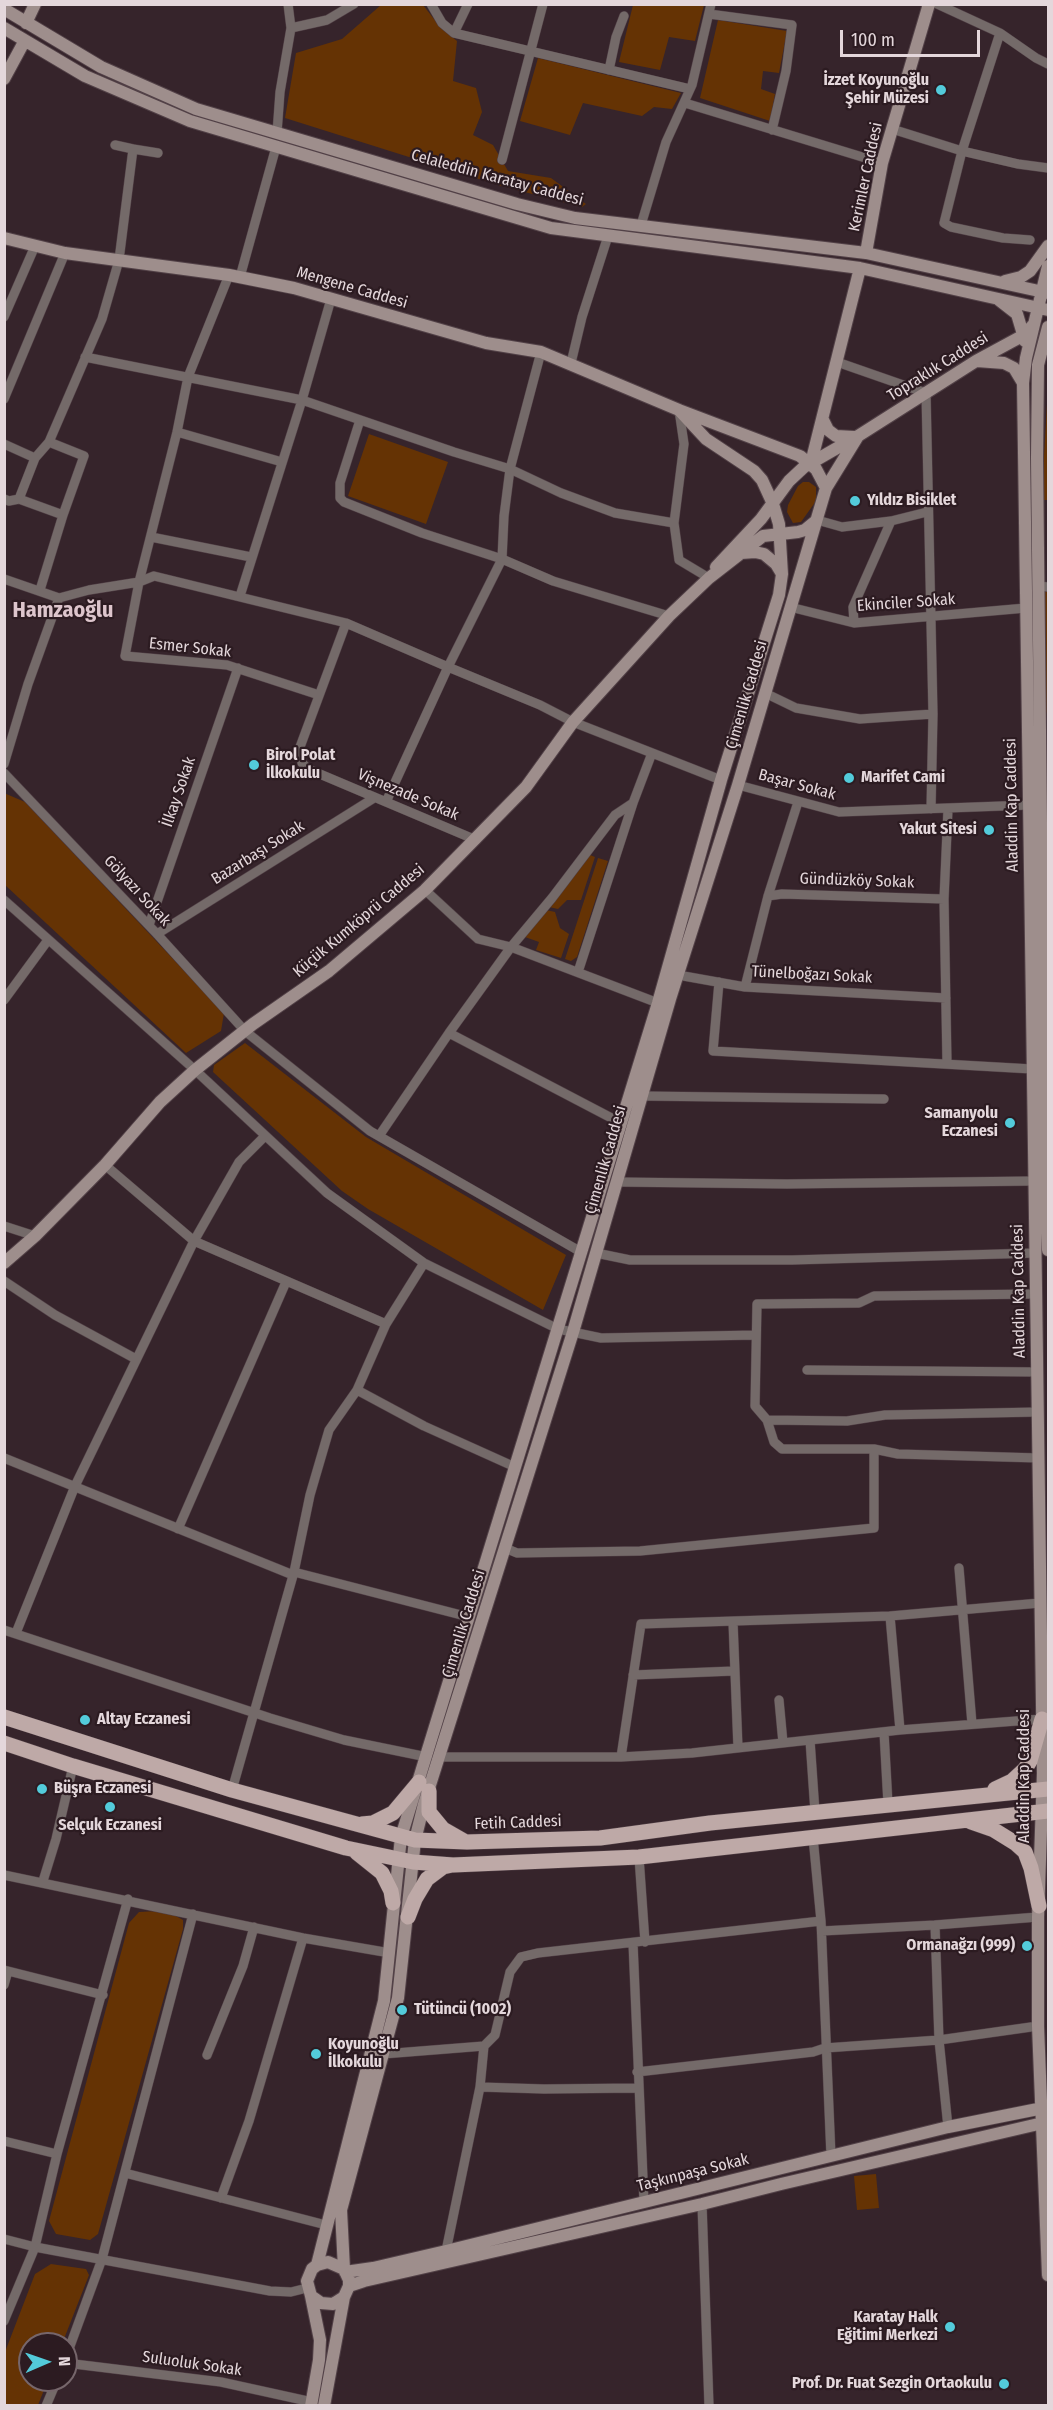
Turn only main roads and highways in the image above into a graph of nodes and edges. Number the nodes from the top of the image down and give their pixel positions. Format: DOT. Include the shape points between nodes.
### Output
graph roads {
  1 [pos="4,1717"];
  2 [pos="1042,1719"];
  3 [pos="4,1743"];
  4 [pos="1045,1789"];
  5 [pos="978,1796"];
  6 [pos="1045,1811"];
  7 [pos="965,1820"];
  8 [pos="349,1822"];
  9 [pos="467,1842"];
  10 [pos="346,1848"];
  11 [pos="453,1865"];
  12 [pos="393,1903"];
  13 [pos="1038,1912"];
  14 [pos="408,1917"];
  1 -- 8 [label="main road, Fetih Caddesi" via="232,1790"];
  2 -- 5 [label="main road" via="1025,1769 1012,1781"];
  3 -- 10 [label="main road"];
  4 -- 5 [label="main road, Fetih Caddesi"];
  5 -- 9 [label="main road, Fetih Caddesi" via="600,1838"];
  6 -- 7 [label="main road"];
  7 -- 11 [label="main road" via="639,1857"];
  7 -- 13 [label="main road" via="994,1830 1025,1852"];
  8 -- 9 [label="main road, Fetih Caddesi" via="408,1838"];
  8 -- 9 [label="main road" via="374,1823 386,1818 424,1786 429,1812 443,1829"];
  10 -- 11 [label="main road" via="405,1861"];
  10 -- 12 [label="main road" via="382,1873 392,1891"];
  11 -- 14 [label="main road" via="427,1879"];
}
